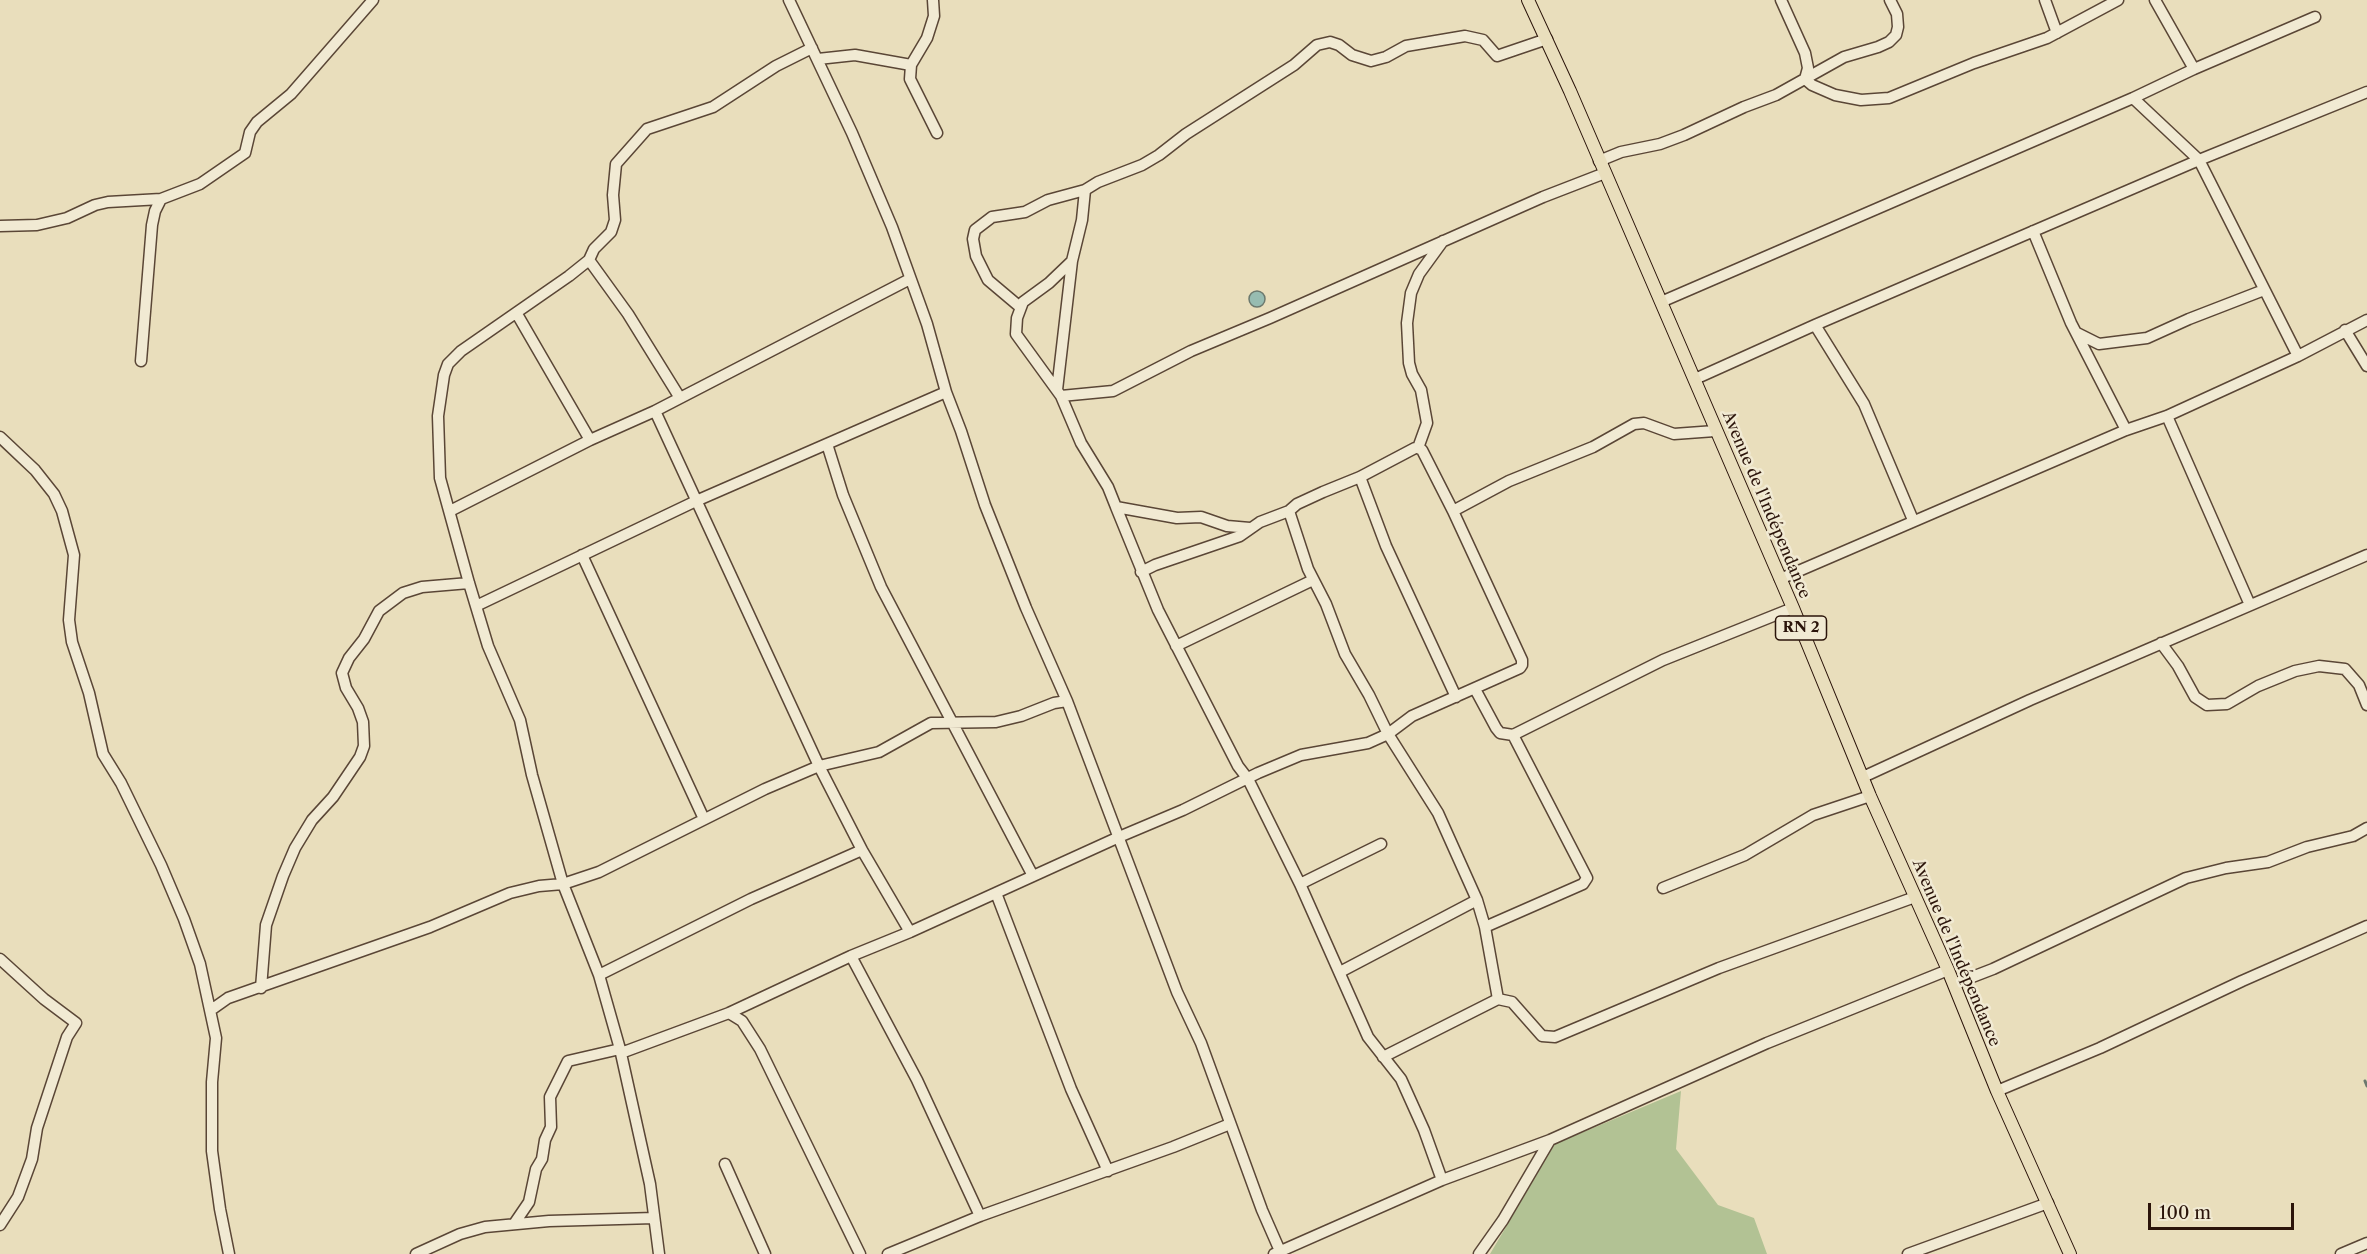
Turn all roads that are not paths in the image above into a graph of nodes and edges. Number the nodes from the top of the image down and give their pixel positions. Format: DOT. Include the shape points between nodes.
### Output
graph roads {
  1 [pos="373,0"];
  2 [pos="789,0"];
  3 [pos="933,0"];
  4 [pos="1781,0"];
  5 [pos="1890,0"];
  6 [pos="2045,0"];
  7 [pos="2118,0"];
  8 [pos="2155,0"];
  9 [pos="1528,1"];
  10 [pos="2315,17"];
  11 [pos="2057,33"];
  12 [pos="1547,39"];
  13 [pos="812,48"];
  14 [pos="818,59"];
  15 [pos="911,64"];
  16 [pos="2194,69"];
  17 [pos="1805,79"];
  18 [pos="2367,92"];
  19 [pos="2133,98"];
  20 [pos="938,133"];
  21 [pos="2199,160"];
  22 [pos="1602,167"];
  23 [pos="1085,190"];
  24 [pos="161,200"];
  25 [pos="0,226"];
  26 [pos="2033,231"];
  27 [pos="1443,241"];
  28 [pos="589,260"];
  29 [pos="1072,261"];
  30 [pos="910,279"];
  31 [pos="2264,290"];
  32 [pos="1661,302"];
  33 [pos="1020,307"];
  34 [pos="517,314"];
  35 [pos="2367,320"];
  36 [pos="1815,325"];
  37 [pos="2345,330"];
  38 [pos="2077,333"];
  39 [pos="2298,356"];
  40 [pos="141,361"];
  41 [pos="1061,365"];
  42 [pos="2367,366"];
  43 [pos="1046,374"];
  44 [pos="1695,379"];
  45 [pos="946,392"];
  46 [pos="1059,393"];
  47 [pos="680,398"];
  48 [pos="655,411"];
  49 [pos="2167,416"];
  50 [pos="1715,430"];
  51 [pos="2126,430"];
  52 [pos="0,437"];
  53 [pos="590,440"];
  54 [pos="827,444"];
  55 [pos="1418,448"];
  56 [pos="1360,477"];
  57 [pos="696,501"];
  58 [pos="1116,507"];
  59 [pos="450,511"];
  60 [pos="1289,511"];
  61 [pos="1453,511"];
  62 [pos="1913,520"];
  63 [pos="1250,528"];
  64 [pos="582,555"];
  65 [pos="2367,555"];
  66 [pos="1141,572"];
  67 [pos="1780,579"];
  68 [pos="1313,580"];
  69 [pos="469,583"];
  70 [pos="2250,605"];
  71 [pos="476,606"];
  72 [pos="1793,608"];
  73 [pos="2161,643"];
  74 [pos="1176,646"];
  75 [pos="1475,689"];
  76 [pos="1456,697"];
  77 [pos="1067,701"];
  78 [pos="2367,705"];
  79 [pos="951,724"];
  80 [pos="1388,734"];
  81 [pos="1513,735"];
  82 [pos="819,766"];
  83 [pos="1863,777"];
  84 [pos="1248,779"];
  85 [pos="1870,796"];
  86 [pos="704,819"];
  87 [pos="2367,828"];
  88 [pos="1119,837"];
  89 [pos="1381,844"];
  90 [pos="862,850"];
  91 [pos="1033,876"];
  92 [pos="563,884"];
  93 [pos="1300,884"];
  94 [pos="1663,888"];
  95 [pos="996,893"];
  96 [pos="1915,897"];
  97 [pos="1477,900"];
  98 [pos="2367,926"];
  99 [pos="1485,927"];
  100 [pos="910,932"];
  101 [pos="851,956"];
  102 [pos="0,959"];
  103 [pos="1948,970"];
  104 [pos="1340,972"];
  105 [pos="599,975"];
  106 [pos="1954,984"];
  107 [pos="261,988"];
  108 [pos="1498,999"];
  109 [pos="211,1010"];
  110 [pos="729,1013"];
  111 [pos="621,1051"];
  112 [pos="1383,1057"];
  113 [pos="1997,1091"];
  114 [pos="1230,1124"];
  115 [pos="1550,1140"];
  116 [pos="725,1164"];
  117 [pos="1108,1171"];
  118 [pos="1442,1180"];
  119 [pos="2048,1203"];
  120 [pos="4,1211"];
  121 [pos="980,1216"];
  122 [pos="654,1218"];
  123 [pos="514,1224"];
  124 [pos="0,1225"];
  125 [pos="2367,1242"];
  126 [pos="1277,1253"];
  127 [pos="229,1254"];
  128 [pos="416,1254"];
  129 [pos="659,1254"];
  130 [pos="765,1254"];
  131 [pos="860,1254"];
  132 [pos="888,1254"];
  133 [pos="1479,1254"];
  134 [pos="1908,1254"];
  135 [pos="2070,1254"];
  136 [pos="2341,1254"];
  1 -- 24 [label="street" via="309,76 257,122 245,153 200,184"];
  2 -- 13 [label="street"];
  3 -- 15 [label="street" via="934,16 927,38"];
  4 -- 17 [label="street" via="1805,53"];
  5 -- 17 [label="street" via="1897,14 1896,35 1878,48 1844,57"];
  6 -- 11 [label="street"];
  7 -- 11 [label="street"];
  8 -- 16 [label="street"];
  9 -- 12 [label="main road, Avenue de l'Indépendance / RN 2"];
  10 -- 16 [label="street"];
  11 -- 17 [label="street" via="1888,98 1861,100 1835,95"];
  12 -- 22 [label="main road, Avenue de l'Indépendance / RN 2"];
  12 -- 23 [label="street" via="1497,56 1477,37 1454,37 1406,46 1371,61 1352,56 1330,42 1317,45 1294,65 1159,155"];
  13 -- 14 [label="street"];
  13 -- 28 [label="street" via="713,107 647,129 616,164 615,220 611,232"];
  14 -- 15 [label="street" via="855,55"];
  14 -- 30 [label="street"];
  15 -- 20 [label="street" via="910,79"];
  16 -- 19 [label="street"];
  17 -- 22 [label="street" via="1668,141 1621,152"];
  18 -- 21 [label="street"];
  19 -- 21 [label="street"];
  19 -- 32 [label="street"];
  21 -- 26 [label="street"];
  21 -- 31 [label="street"];
  22 -- 27 [label="street"];
  22 -- 32 [label="main road, Avenue de l'Indépendance / RN 2"];
  23 -- 29 [label="street"];
  23 -- 33 [label="street" via="1048,200 1024,212 992,217 975,230 976,256 987,280"];
  24 -- 25 [label="street" via="108,202 37,225"];
  24 -- 40 [label="street" via="152,225"];
  26 -- 36 [label="street"];
  26 -- 38 [label="street"];
  27 -- 46 [label="street" via="1184,354 1113,392"];
  27 -- 55 [label="street" via="1419,274 1411,293 1407,322 1409,363 1421,390 1427,423"];
  28 -- 34 [label="street"];
  28 -- 47 [label="street"];
  29 -- 33 [label="street"];
  29 -- 41 [label="street"];
  30 -- 45 [label="street"];
  30 -- 47 [label="street"];
  31 -- 38 [label="street" via="2147,338 2099,344"];
  31 -- 39 [label="street"];
  32 -- 44 [label="main road, Avenue de l'Indépendance / RN 2"];
  33 -- 43 [label="street" via="1016,333"];
  34 -- 53 [label="street"];
  34 -- 59 [label="street" via="461,351 448,364 444,375 437,441 440,478"];
  35 -- 37 [label="street"];
  36 -- 44 [label="street"];
  36 -- 62 [label="street" via="1864,404"];
  37 -- 39 [label="street"];
  37 -- 42 [label="street"];
  38 -- 51 [label="street"];
  39 -- 49 [label="street"];
  41 -- 43 [label="street"];
  41 -- 46 [label="street"];
  43 -- 46 [label="street"];
  44 -- 50 [label="main road, Avenue de l'Indépendance / RN 2"];
  45 -- 54 [label="street"];
  45 -- 77 [label="street" via="992,522"];
  46 -- 58 [label="street"];
  47 -- 48 [label="street"];
  48 -- 53 [label="street"];
  48 -- 57 [label="street"];
  49 -- 51 [label="street"];
  49 -- 70 [label="street"];
  50 -- 61 [label="street" via="1674,434 1644,423 1634,424"];
  50 -- 67 [label="main road, Avenue de l'Indépendance / RN 2"];
  51 -- 62 [label="street"];
  52 -- 109 [label="street" via="36,470 62,511 74,555 69,620 72,642 103,754 121,783 184,919"];
  53 -- 59 [label="street"];
  54 -- 57 [label="street"];
  54 -- 79 [label="street" via="843,495 881,587"];
  55 -- 56 [label="street"];
  55 -- 61 [label="street"];
  56 -- 60 [label="street"];
  56 -- 76 [label="street" via="1386,546"];
  57 -- 64 [label="street"];
  57 -- 82 [label="street"];
  58 -- 63 [label="street" via="1177,518 1201,517 1227,526"];
  58 -- 66 [label="street"];
  59 -- 69 [label="street"];
  60 -- 63 [label="street"];
  60 -- 68 [label="street"];
  61 -- 75 [label="street" via="1522,665"];
  62 -- 67 [label="street"];
  63 -- 66 [label="street" via="1240,536"];
  64 -- 71 [label="street"];
  64 -- 86 [label="street"];
  65 -- 70 [label="street"];
  66 -- 74 [label="street"];
  67 -- 72 [label="main road, Avenue de l'Indépendance / RN 2"];
  68 -- 74 [label="street"];
  68 -- 80 [label="street" via="1345,654"];
  69 -- 71 [label="street"];
  69 -- 107 [label="street" via="422,587 403,593 379,611 349,658 342,673 363,722 364,746 333,797 312,820 283,876 266,925"];
  70 -- 73 [label="street"];
  71 -- 92 [label="street" via="520,720 531,775"];
  72 -- 81 [label="street" via="1663,660"];
  72 -- 83 [label="main road, Avenue de l'Indépendance / RN 2"];
  73 -- 78 [label="street" via="2195,697 2207,705 2227,704 2295,670 2319,666 2345,669 2359,685"];
  73 -- 83 [label="street"];
  74 -- 84 [label="street"];
  75 -- 76 [label="street"];
  75 -- 81 [label="street" via="1500,733"];
  76 -- 80 [label="street" via="1412,716"];
  77 -- 79 [label="street" via="996,722"];
  77 -- 88 [label="street"];
  79 -- 82 [label="street" via="931,723 879,752"];
  79 -- 91 [label="street"];
  80 -- 84 [label="street" via="1368,743 1301,755"];
  80 -- 97 [label="street" via="1438,813"];
  81 -- 99 [label="street" via="1587,878 1583,884"];
  82 -- 86 [label="street"];
  82 -- 90 [label="street"];
  83 -- 85 [label="main road, Avenue de l'Indépendance / RN 2"];
  84 -- 88 [label="street"];
  84 -- 93 [label="street"];
  85 -- 94 [label="street" via="1813,815 1745,855"];
  85 -- 96 [label="main road, Avenue de l'Indépendance / RN 2"];
  86 -- 92 [label="street" via="600,872"];
  87 -- 106 [label="street" via="2353,836 2268,862 2186,878"];
  88 -- 91 [label="street"];
  88 -- 114 [label="street"];
  89 -- 93 [label="street"];
  90 -- 100 [label="street"];
  90 -- 105 [label="street" via="751,899"];
  91 -- 95 [label="street"];
  92 -- 105 [label="street"];
  92 -- 107 [label="street" via="510,893 430,927"];
  93 -- 104 [label="street"];
  95 -- 100 [label="street"];
  95 -- 117 [label="street" via="1071,1089"];
  96 -- 103 [label="main road, Avenue de l'Indépendance / RN 2"];
  96 -- 108 [label="street" via="1719,968 1555,1037 1542,1036 1512,1002"];
  97 -- 99 [label="street"];
  97 -- 104 [label="street"];
  98 -- 113 [label="street"];
  99 -- 108 [label="street"];
  100 -- 101 [label="street"];
  101 -- 110 [label="street"];
  101 -- 121 [label="street" via="917,1080"];
  102 -- 120 [label="street" via="76,1023 67,1037 46,1100 27,1175 18,1197"];
  103 -- 106 [label="main road, Avenue de l'Indépendance / RN 2"];
  103 -- 115 [label="street" via="1767,1043"];
  104 -- 112 [label="street" via="1368,1036"];
  105 -- 111 [label="street"];
  106 -- 113 [label="main road, Avenue de l'Indépendance / RN 2"];
  107 -- 109 [label="street" via="228,998"];
  108 -- 112 [label="street"];
  109 -- 127 [label="street" via="216,1038 212,1151"];
  110 -- 111 [label="street"];
  110 -- 131 [label="street" via="742,1021 760,1049"];
  111 -- 122 [label="street"];
  111 -- 123 [label="street" via="568,1061 550,1097 551,1127 529,1202"];
  112 -- 118 [label="street" via="1401,1079"];
  113 -- 119 [label="main road, Avenue de l'Indépendance / RN 2"];
  114 -- 117 [label="street"];
  114 -- 126 [label="street"];
  115 -- 118 [label="street"];
  115 -- 133 [label="street"];
  116 -- 130 [label="street"];
  117 -- 121 [label="street"];
  118 -- 126 [label="street"];
  119 -- 134 [label="street"];
  119 -- 135 [label="main road, Avenue de l'Indépendance / RN 2"];
  120 -- 124 [label="street"];
  121 -- 132 [label="street"];
  122 -- 123 [label="street"];
  122 -- 129 [label="street"];
  123 -- 128 [label="street" via="468,1232"];
  125 -- 136 [label="street"];
}
